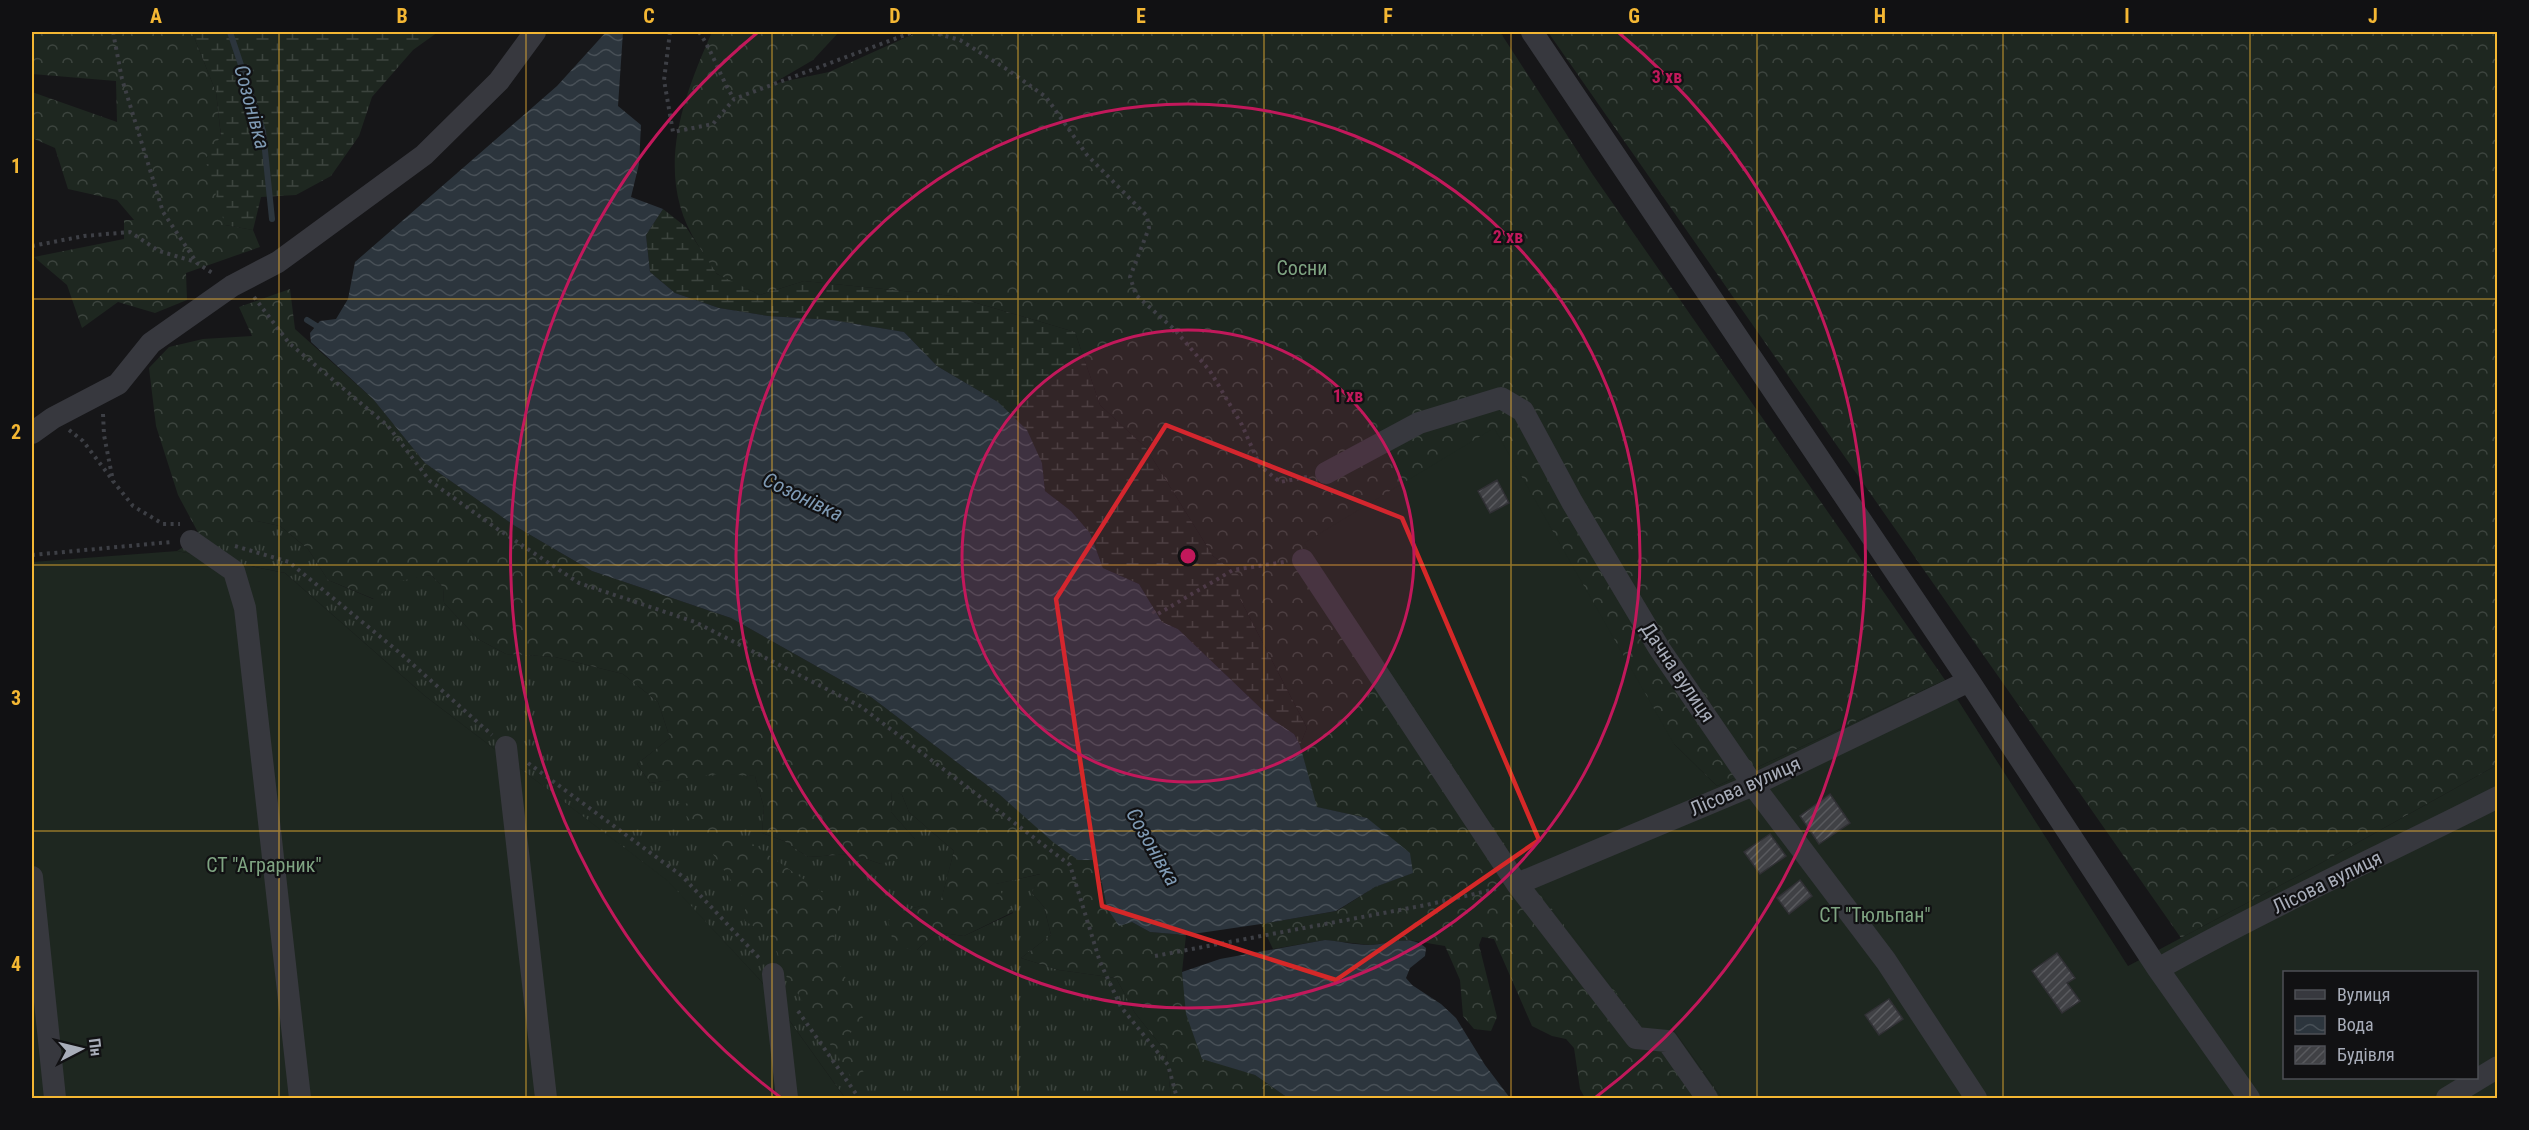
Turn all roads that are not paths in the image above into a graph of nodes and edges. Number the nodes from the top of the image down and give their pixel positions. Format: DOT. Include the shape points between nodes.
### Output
graph roads {
  1 [pos="535,32"];
  2 [pos="1532,32"];
  3 [pos="32,433"];
  4 [pos="1326,473"];
  5 [pos="191,541"];
  6 [pos="1303,560"];
  7 [pos="1969,681"];
  8 [pos="506,747"];
  9 [pos="1753,784"];
  10 [pos="2498,797"];
  11 [pos="32,877"];
  12 [pos="1517,884"];
  13 [pos="2158,969"];
  14 [pos="773,974"];
  15 [pos="2498,1067"];
  16 [pos="55,1098"];
  17 [pos="300,1098"];
  18 [pos="546,1098"];
  19 [pos="787,1098"];
  20 [pos="1707,1098"];
  21 [pos="1976,1098"];
  22 [pos="2248,1098"];
  23 [pos="2447,1098"];
  1 -- 3 [label="street" via="499,81 424,155 278,262 232,286 151,343 118,384"];
  2 -- 7 [label="street"];
  4 -- 9 [label="street, Дачна вулиця" via="1419,423 1501,398 1523,411 1659,648"];
  5 -- 17 [label="street" via="234,572 245,608"];
  6 -- 12 [label="street"];
  7 -- 9 [label="street, Лісова вулиця"];
  7 -- 13 [label="street"];
  8 -- 18 [label="street"];
  9 -- 12 [label="street, Лісова вулиця"];
  9 -- 21 [label="street, Дачна вулиця" via="1886,961"];
  10 -- 13 [label="street, Лісова вулиця" via="2222,933"];
  11 -- 16 [label="street"];
  12 -- 20 [label="street" via="1636,1038 1667,1041"];
  13 -- 22 [label="street"];
  14 -- 19 [label="street"];
  15 -- 23 [label="street"];
}
